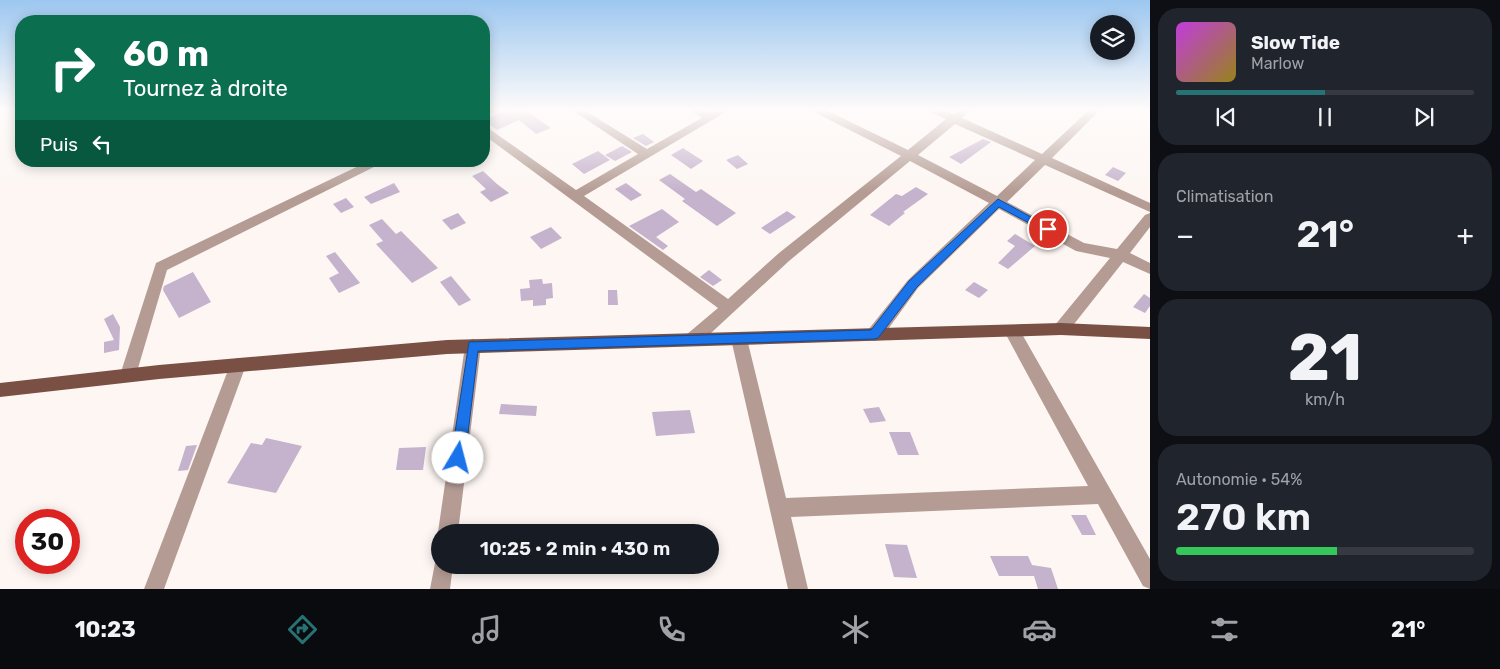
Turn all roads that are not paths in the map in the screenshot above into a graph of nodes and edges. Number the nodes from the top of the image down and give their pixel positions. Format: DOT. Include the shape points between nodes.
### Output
graph roads {
  1 [pos="494,137"];
  2 [pos="620,137"];
  3 [pos="675,137"];
  4 [pos="874,137"];
  5 [pos="931,137"];
  6 [pos="1003,137"];
  7 [pos="1066,137"];
  8 [pos="646,154"];
  9 [pos="909,155"];
  10 [pos="1043,159"];
  11 [pos="368,167"];
  12 [pos="575,196"];
  13 [pos="998,202"];
  14 [pos="1150,208"];
  15 [pos="1150,218"];
  16 [pos="1121,255"];
  17 [pos="1150,269"];
  18 [pos="728,307"];
  19 [pos="1061,329"];
  20 [pos="1012,331"];
  21 [pos="1150,333"];
  22 [pos="874,335"];
  23 [pos="739,339"];
  24 [pos="692,340"];
  25 [pos="473,346"];
  26 [pos="238,365"];
  27 [pos="128,375"];
  28 [pos="0,390"];
  29 [pos="1104,496"];
  30 [pos="779,508"];
  31 [pos="449,524"];
  32 [pos="442,574"];
  33 [pos="1150,579"];
  34 [pos="154,589"];
  35 [pos="440,589"];
  36 [pos="798,589"];
  1 -- 12 [label="street"];
  2 -- 8 [label="street"];
  3 -- 8 [label="street"];
  4 -- 9 [label="street"];
  5 -- 9 [label="street"];
  6 -- 10 [label="street"];
  7 -- 10 [label="street"];
  8 -- 12 [label="street"];
  9 -- 13 [label="street"];
  9 -- 18 [label="street"];
  10 -- 13 [label="street"];
  10 -- 14 [label="street"];
  11 -- 27 [label="street" via="161,267"];
  12 -- 18 [label="street"];
  13 -- 16 [label="street" via="1081,247"];
  13 -- 22 [label="street" via="913,284"];
  15 -- 16 [label="street"];
  16 -- 17 [label="street"];
  16 -- 19 [label="street"];
  18 -- 24 [label="street"];
  19 -- 20 [label="main road"];
  19 -- 21 [label="main road"];
  20 -- 22 [label="main road"];
  20 -- 29 [label="street"];
  22 -- 23 [label="main road"];
  23 -- 24 [label="main road"];
  23 -- 30 [label="street"];
  24 -- 25 [label="main road"];
  25 -- 26 [label="main road"];
  25 -- 31 [label="street"];
  26 -- 27 [label="main road"];
  26 -- 34 [label="street"];
  27 -- 28 [label="main road"];
  29 -- 30 [label="street"];
  29 -- 33 [label="street"];
  30 -- 36 [label="street"];
  32 -- 35 [label="street"];
}
